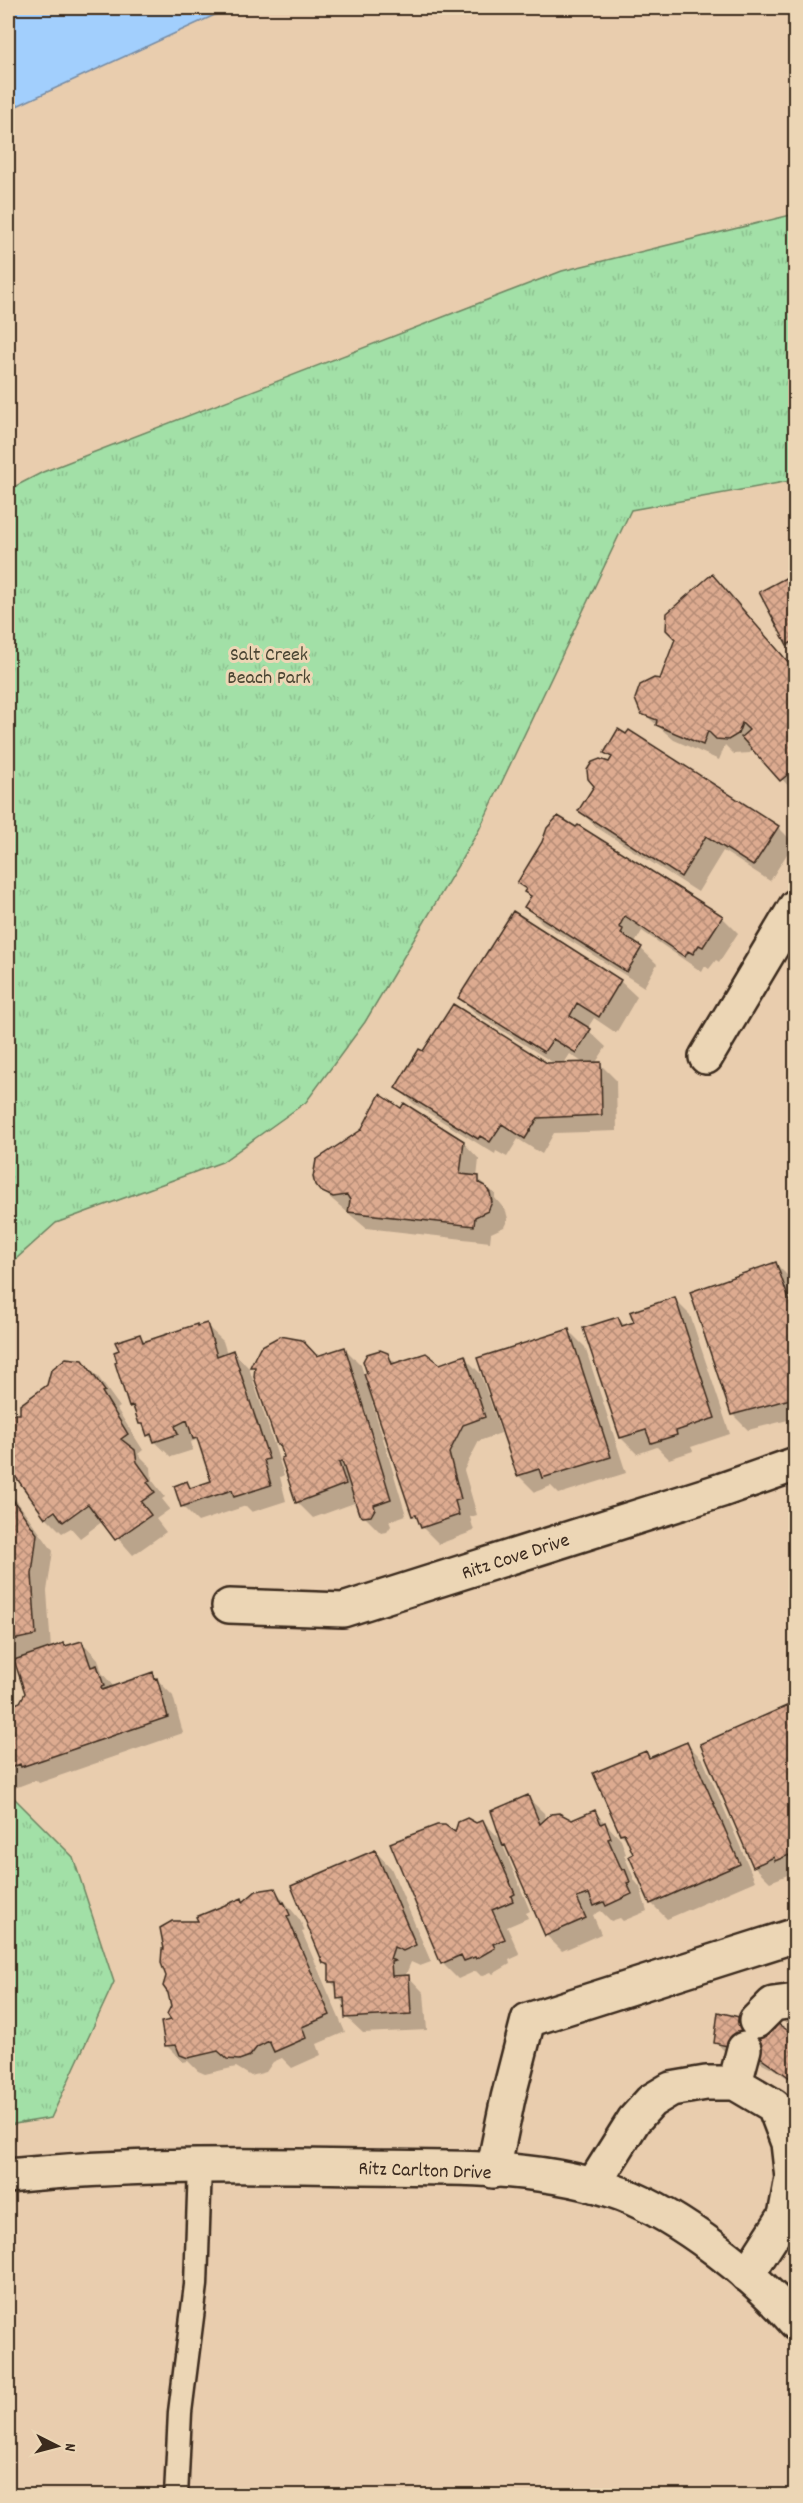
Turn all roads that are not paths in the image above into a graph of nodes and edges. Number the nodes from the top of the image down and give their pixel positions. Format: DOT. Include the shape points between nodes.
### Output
graph roads {
  1 [pos="795,906"];
  2 [pos="706,1057"];
  3 [pos="795,1464"];
  4 [pos="229,1606"];
  5 [pos="795,1935"];
  6 [pos="795,2001"];
  7 [pos="735,2083"];
  8 [pos="785,2098"];
  9 [pos="200,2164"];
  10 [pos="494,2171"];
  11 [pos="8,2176"];
  12 [pos="593,2185"];
  13 [pos="747,2275"];
  14 [pos="795,2323"];
  15 [pos="176,2496"];
  1 -- 2 [label="street"];
  3 -- 4 [label="street, Ritz Cove Drive" via="342,1610"];
  5 -- 10 [label="street" via="528,2020"];
  6 -- 7 [label="street" via="773,2004 750,2035"];
  7 -- 8 [label="street"];
  7 -- 12 [label="street" via="671,2089 651,2101 633,2120"];
  8 -- 13 [label="street" via="792,2178 785,2216"];
  9 -- 10 [label="street, Ritz Carlton Drive"];
  9 -- 11 [label="street, Ritz Carlton Drive"];
  9 -- 15 [label="lane" via="196,2285 180,2412"];
  10 -- 12 [label="street, Ritz Carlton Drive" via="561,2177"];
  12 -- 13 [label="street, Ritz Carlton Drive" via="623,2194 667,2217"];
  13 -- 14 [label="street, Ritz Carlton Drive"];
}
